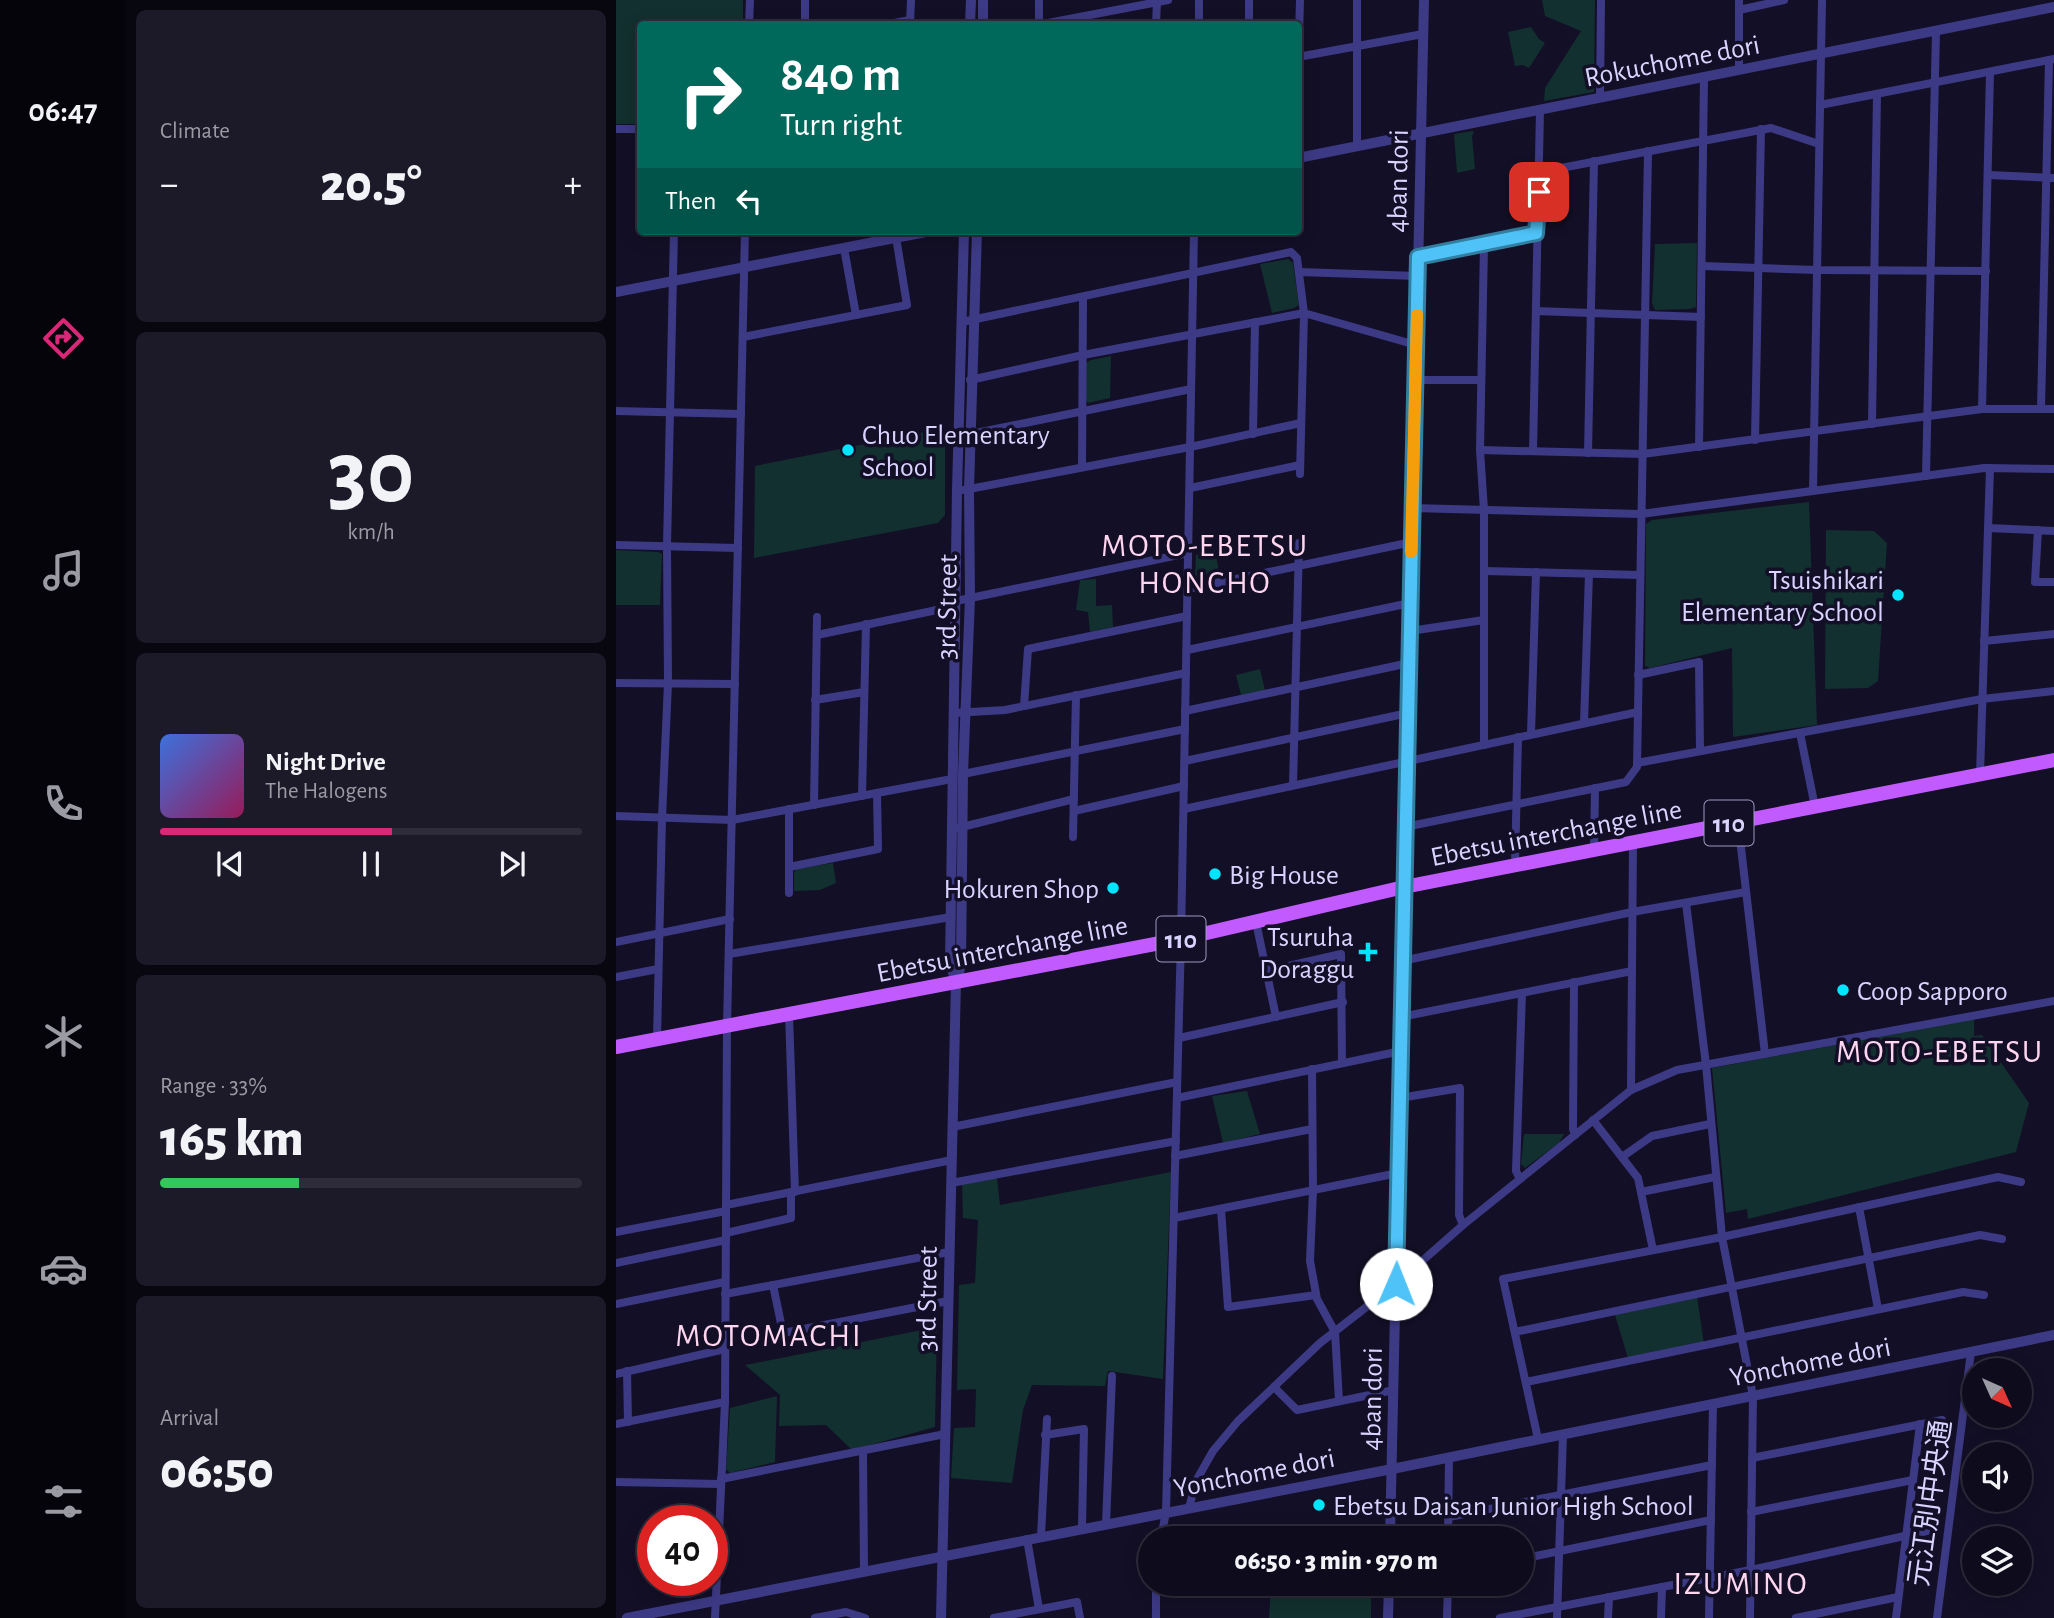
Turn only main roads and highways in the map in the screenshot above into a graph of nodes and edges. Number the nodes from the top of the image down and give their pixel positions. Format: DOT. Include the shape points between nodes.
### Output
graph roads {
  1 [pos="2054,760"];
  2 [pos="616,1047"];
  1 -- 2 [label="main road, Ebetsu interchange line / 110" via="1404,887 1181,939"];
}
